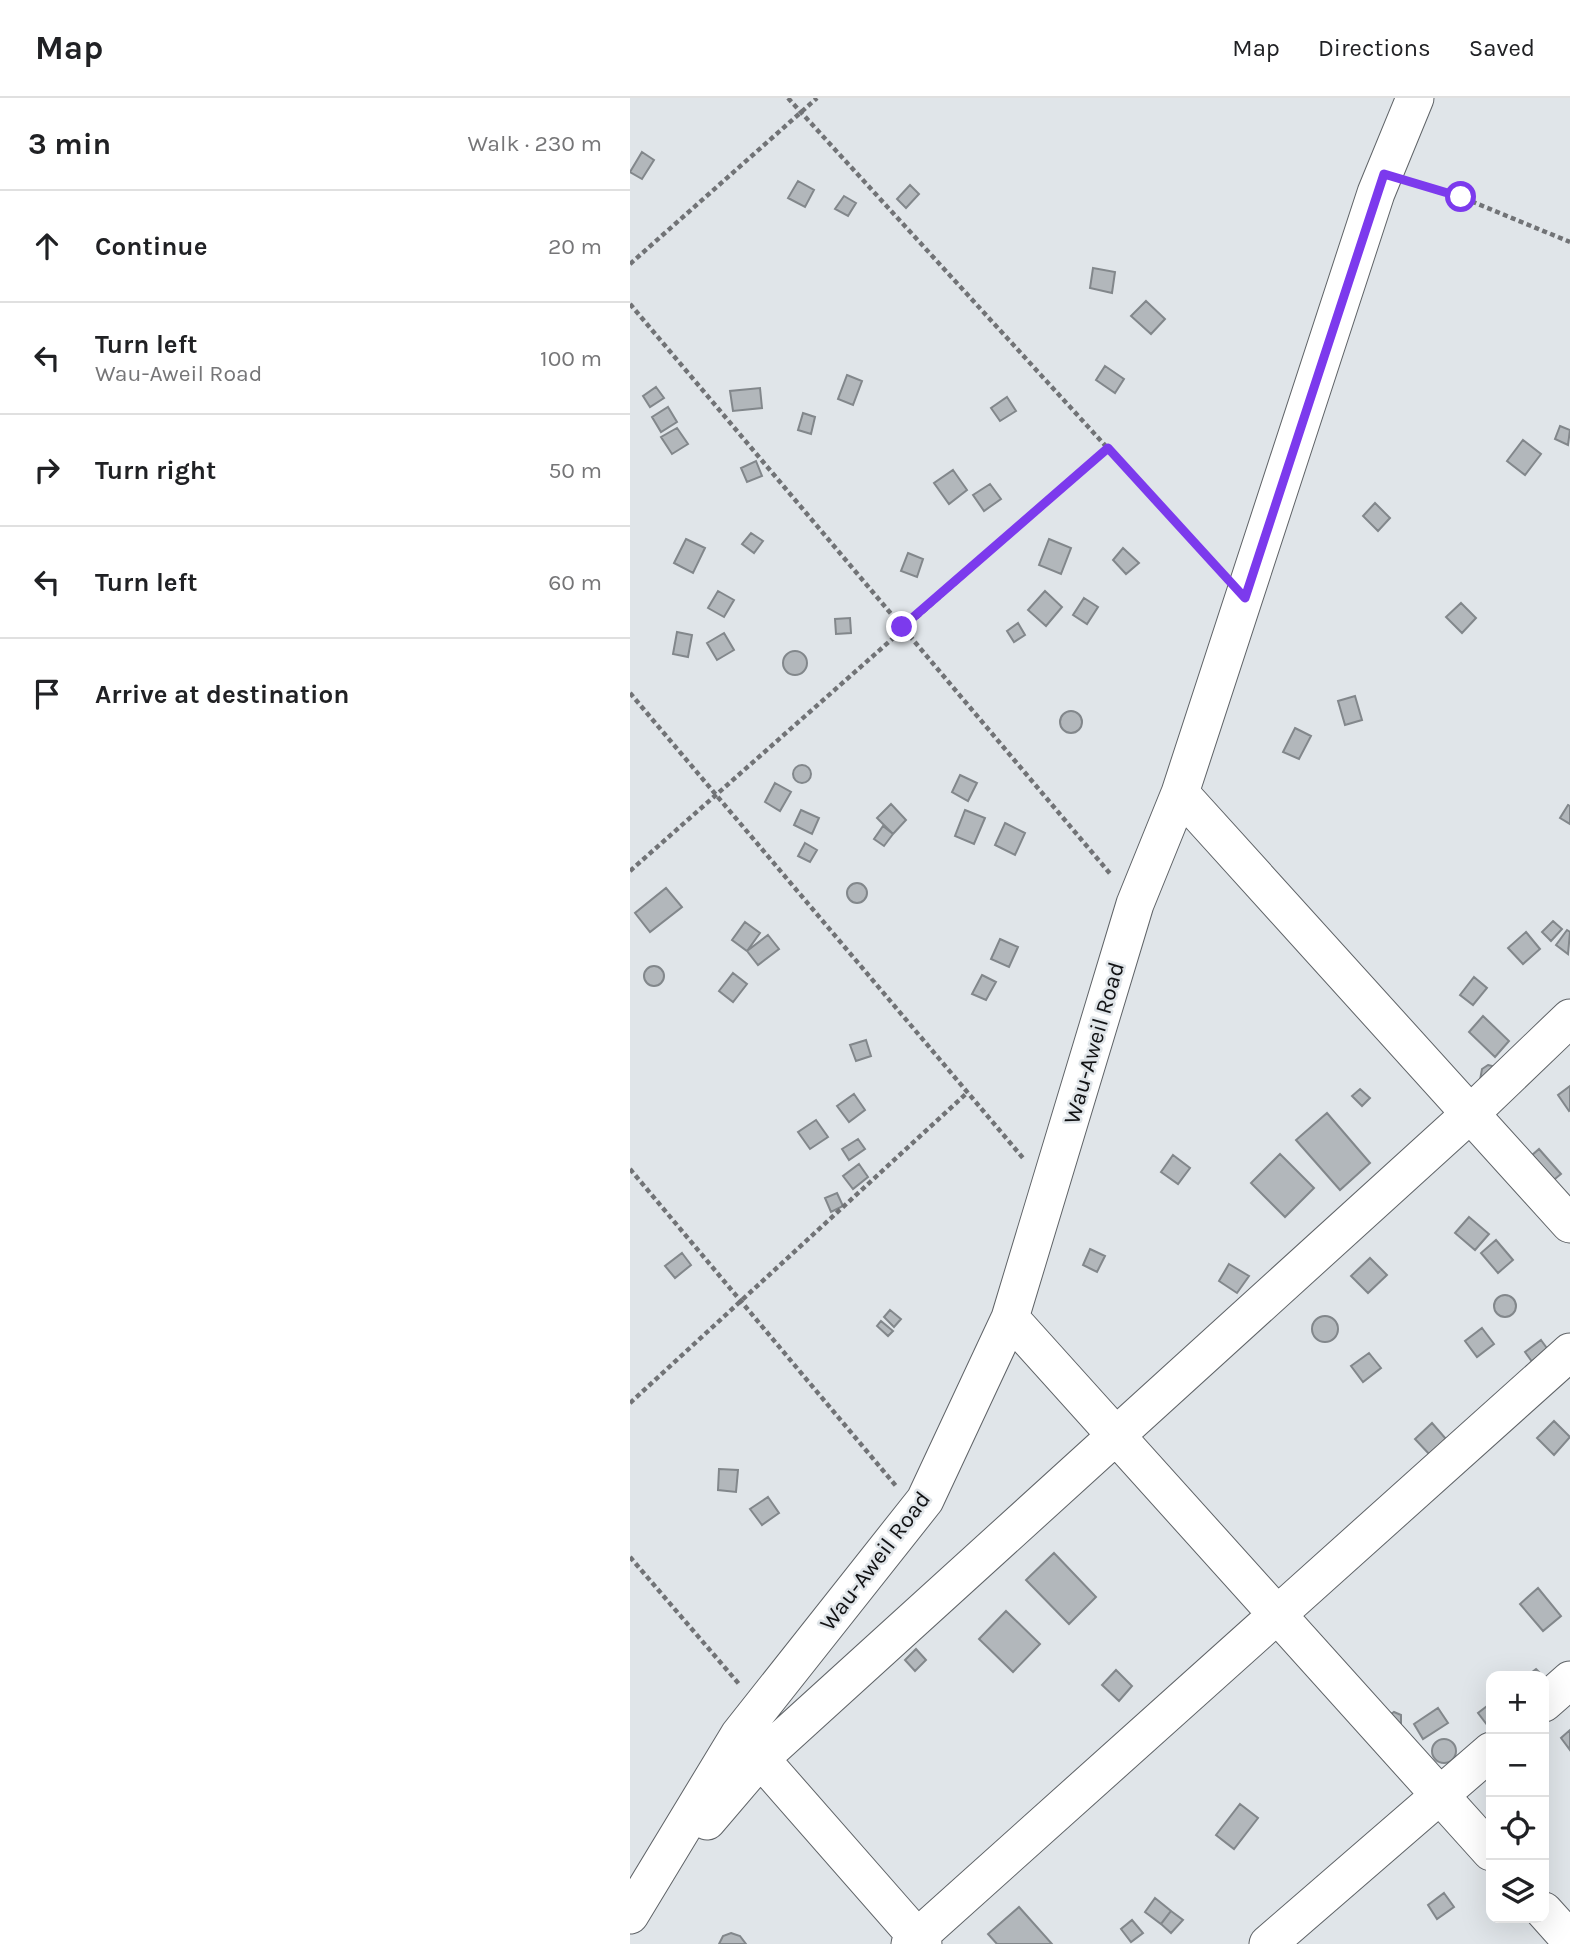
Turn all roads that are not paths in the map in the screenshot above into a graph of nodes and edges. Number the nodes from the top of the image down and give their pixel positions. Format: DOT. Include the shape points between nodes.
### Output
graph roads {
  1 [pos="1415,98"];
  2 [pos="1180,793"];
  3 [pos="1570,1017"];
  4 [pos="1470,1114"];
  5 [pos="1570,1224"];
  6 [pos="1010,1318"];
  7 [pos="1570,1352"];
  8 [pos="1115,1434"];
  9 [pos="1277,1615"];
  10 [pos="1570,1680"];
  11 [pos="1549,1699"];
  12 [pos="753,1734"];
  13 [pos="1486,1756"];
  14 [pos="1441,1796"];
  15 [pos="1486,1846"];
  16 [pos="635,1906"];
  17 [pos="1549,1917"];
  18 [pos="1570,1940"];
  19 [pos="917,1942"];
  20 [pos="1268,1944"];
  1 -- 2 [label="street, Wau-Aweil Road" via="1384,174"];
  2 -- 4 [label="street"];
  2 -- 6 [label="street, Wau-Aweil Road" via="1135,904"];
  3 -- 4 [label="street"];
  4 -- 5 [label="street"];
  4 -- 8 [label="street"];
  6 -- 8 [label="street"];
  6 -- 12 [label="street, Wau-Aweil Road" via="925,1500"];
  7 -- 9 [label="street"];
  8 -- 9 [label="street"];
  8 -- 12 [label="street"];
  9 -- 14 [label="street"];
  9 -- 19 [label="street"];
  10 -- 11 [label="street"];
  12 -- 16 [label="street, Wau-Aweil Road"];
  12 -- 19 [label="street"];
  13 -- 14 [label="street"];
  14 -- 15 [label="street"];
  14 -- 20 [label="street"];
  17 -- 18 [label="street"];
}
